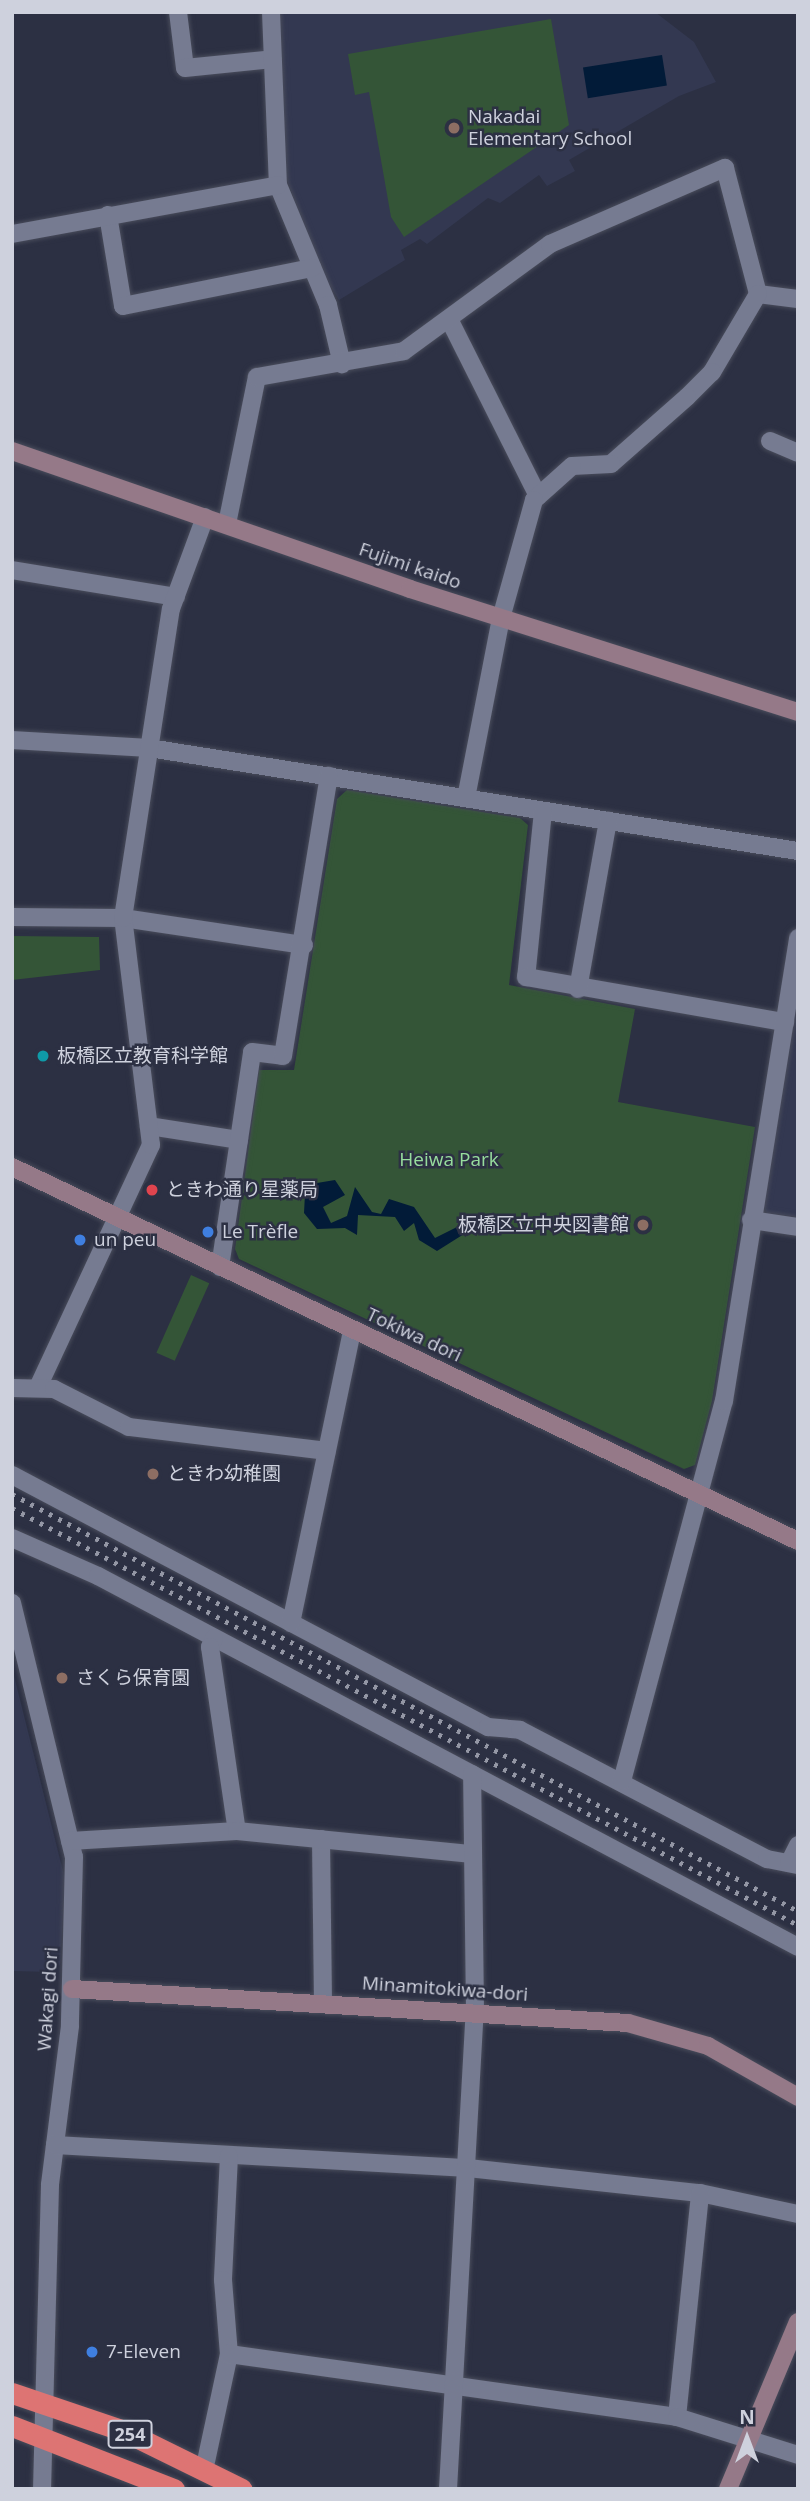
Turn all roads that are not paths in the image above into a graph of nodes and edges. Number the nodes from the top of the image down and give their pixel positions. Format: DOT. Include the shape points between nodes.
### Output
graph roads {
  1 [pos="177,12"];
  2 [pos="271,12"];
  3 [pos="273,59"];
  4 [pos="278,185"];
  5 [pos="108,215"];
  6 [pos="12,234"];
  7 [pos="313,268"];
  8 [pos="758,294"];
  9 [pos="798,299"];
  10 [pos="449,319"];
  11 [pos="342,364"];
  12 [pos="770,441"];
  13 [pos="12,451"];
  14 [pos="798,453"];
  15 [pos="538,496"];
  16 [pos="205,516"];
  17 [pos="227,524"];
  18 [pos="12,570"];
  19 [pos="176,597"];
  20 [pos="501,618"];
  21 [pos="798,712"];
  22 [pos="12,740"];
  23 [pos="149,748"];
  24 [pos="329,776"];
  25 [pos="466,798"];
  26 [pos="543,811"];
  27 [pos="608,821"];
  28 [pos="798,851"];
  29 [pos="12,917"];
  30 [pos="123,918"];
  31 [pos="798,938"];
  32 [pos="304,946"];
  33 [pos="578,989"];
  34 [pos="785,1022"];
  35 [pos="149,1126"];
  36 [pos="239,1140"];
  37 [pos="12,1167"];
  38 [pos="119,1219"];
  39 [pos="751,1220"];
  40 [pos="798,1227"];
  41 [pos="220,1267"];
  42 [pos="352,1330"];
  43 [pos="39,1385"];
  44 [pos="12,1388"];
  45 [pos="327,1451"];
  46 [pos="12,1475"];
  47 [pos="698,1495"];
  48 [pos="12,1538"];
  49 [pos="798,1541"];
  50 [pos="12,1605"];
  51 [pos="291,1623"];
  52 [pos="214,1638"];
  53 [pos="472,1774"];
  54 [pos="622,1781"];
  55 [pos="237,1831"];
  56 [pos="321,1839"];
  57 [pos="70,1841"];
  58 [pos="798,1845"];
  59 [pos="470,1854"];
  60 [pos="793,1864"];
  61 [pos="798,1947"];
  62 [pos="72,1989"];
  63 [pos="323,2003"];
  64 [pos="475,2011"];
  65 [pos="798,2097"];
  66 [pos="55,2145"];
  67 [pos="229,2156"];
  68 [pos="468,2168"];
  69 [pos="700,2193"];
  70 [pos="798,2214"];
  71 [pos="798,2322"];
  72 [pos="229,2354"];
  73 [pos="457,2386"];
  74 [pos="12,2393"];
  75 [pos="40,2403"];
  76 [pos="677,2417"];
  77 [pos="12,2426"];
  78 [pos="40,2436"];
  79 [pos="750,2436"];
  80 [pos="798,2455"];
  81 [pos="205,2466"];
  82 [pos="42,2489"];
  83 [pos="174,2489"];
  84 [pos="242,2489"];
  85 [pos="448,2489"];
  86 [pos="728,2489"];
  1 -- 3 [label="street" via="185,68"];
  2 -- 3 [label="street"];
  3 -- 4 [label="street"];
  4 -- 5 [label="street"];
  4 -- 7 [label="street"];
  5 -- 6 [label="street"];
  5 -- 7 [label="street" via="123,306"];
  7 -- 11 [label="street"];
  8 -- 9 [label="street"];
  8 -- 10 [label="street" via="725,168 550,244"];
  8 -- 15 [label="street" via="712,372 687,397 611,464 572,466"];
  10 -- 11 [label="street" via="404,351"];
  10 -- 15 [label="street"];
  11 -- 17 [label="street" via="257,377"];
  12 -- 14 [label="street"];
  13 -- 16 [label="street, Fujimi kaido"];
  15 -- 20 [label="street"];
  16 -- 17 [label="street, Fujimi kaido"];
  16 -- 19 [label="street"];
  17 -- 20 [label="street, Fujimi kaido"];
  18 -- 19 [label="street"];
  19 -- 23 [label="street"];
  20 -- 21 [label="street, Fujimi kaido"];
  20 -- 25 [label="street"];
  22 -- 23 [label="street"];
  23 -- 24 [label="street"];
  23 -- 30 [label="street"];
  24 -- 25 [label="street"];
  24 -- 32 [label="street"];
  25 -- 26 [label="street"];
  26 -- 27 [label="street"];
  26 -- 33 [label="street" via="524,970 537,983"];
  27 -- 28 [label="street"];
  27 -- 33 [label="street"];
  29 -- 30 [label="street"];
  30 -- 32 [label="street"];
  30 -- 35 [label="street"];
  31 -- 34 [label="street"];
  32 -- 36 [label="street" via="283,1056 252,1052"];
  33 -- 34 [label="street"];
  34 -- 39 [label="street"];
  35 -- 36 [label="street"];
  35 -- 38 [label="street" via="151,1145"];
  36 -- 41 [label="street"];
  37 -- 38 [label="street, Tokiwa dori"];
  38 -- 41 [label="street, Tokiwa dori"];
  38 -- 43 [label="street"];
  39 -- 40 [label="street"];
  39 -- 47 [label="street" via="724,1401"];
  41 -- 42 [label="street, Tokiwa dori"];
  42 -- 45 [label="street"];
  42 -- 47 [label="street, Tokiwa dori"];
  43 -- 44 [label="street"];
  43 -- 45 [label="street" via="130,1427"];
  45 -- 51 [label="street"];
  46 -- 51 [label="street"];
  47 -- 49 [label="street, Tokiwa dori"];
  47 -- 54 [label="street"];
  48 -- 52 [label="street" via="31,1541"];
  50 -- 57 [label="street, Wakagi dori"];
  51 -- 54 [label="street" via="488,1727 520,1730"];
  52 -- 53 [label="street"];
  52 -- 55 [label="street" via="210,1647"];
  53 -- 59 [label="street"];
  53 -- 61 [label="street"];
  54 -- 60 [label="street" via="767,1859"];
  55 -- 56 [label="street"];
  55 -- 57 [label="street"];
  56 -- 59 [label="street"];
  56 -- 63 [label="street"];
  57 -- 62 [label="street, Wakagi dori"];
  58 -- 60 [label="street"];
  59 -- 64 [label="street"];
  62 -- 63 [label="street, Minamitokiwa-dori"];
  62 -- 66 [label="street, Wakagi dori"];
  63 -- 64 [label="street, Minamitokiwa-dori"];
  64 -- 65 [label="street, Minamitokiwa-dori" via="669,2031"];
  64 -- 68 [label="street"];
  66 -- 67 [label="street"];
  66 -- 75 [label="street, Wakagi dori"];
  67 -- 68 [label="street"];
  67 -- 72 [label="street" via="223,2280"];
  68 -- 69 [label="street"];
  68 -- 73 [label="street"];
  69 -- 70 [label="street"];
  69 -- 76 [label="street"];
  71 -- 79 [label="street"];
  72 -- 73 [label="street"];
  72 -- 81 [label="street"];
  73 -- 76 [label="street"];
  73 -- 85 [label="street"];
  74 -- 75 [label="highway, 254"];
  75 -- 78 [label="street, Wakagi dori"];
  75 -- 81 [label="highway, 254"];
  76 -- 79 [label="street"];
  77 -- 78 [label="highway, 254"];
  78 -- 82 [label="street, Wakagi dori"];
  78 -- 83 [label="highway, 254"];
  79 -- 80 [label="street"];
  79 -- 86 [label="street"];
  81 -- 84 [label="highway, 254"];
}
